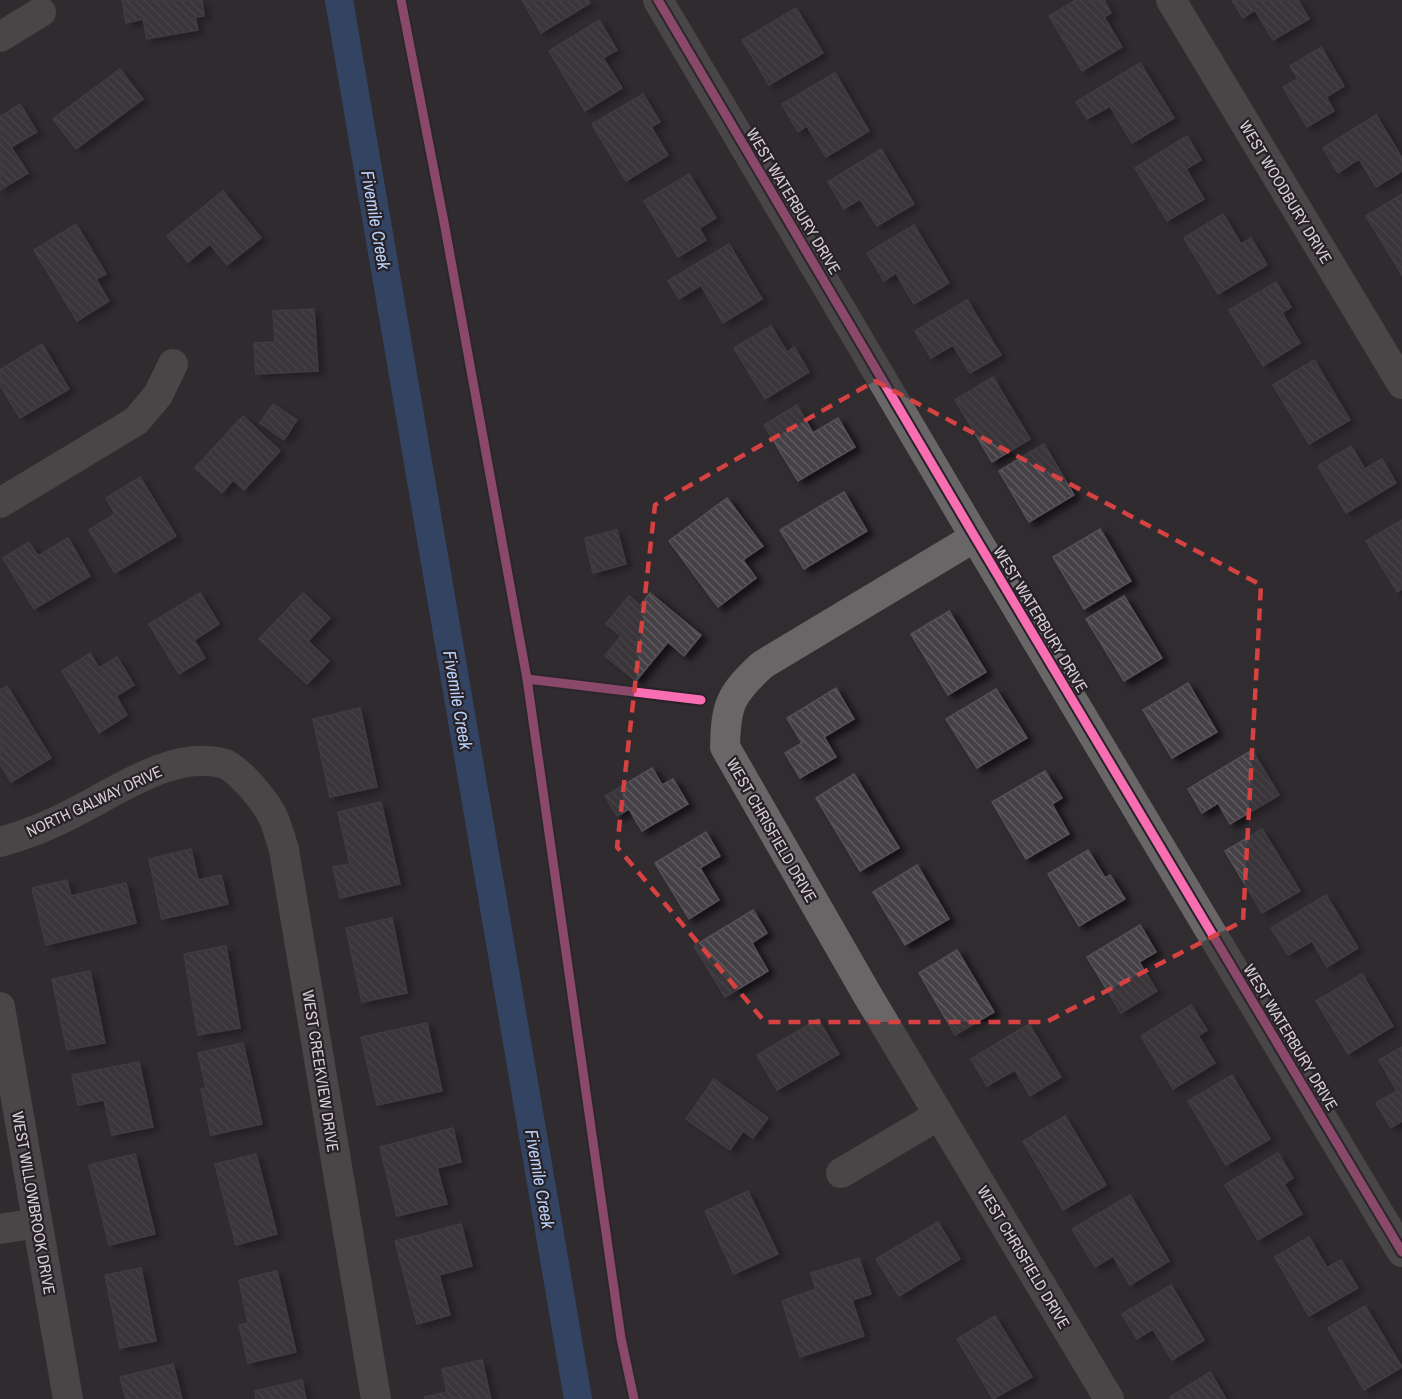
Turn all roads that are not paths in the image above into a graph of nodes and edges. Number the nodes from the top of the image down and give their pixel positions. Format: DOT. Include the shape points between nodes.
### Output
graph roads {
  1 [pos="658,0"];
  2 [pos="1171,0"];
  3 [pos="41,12"];
  4 [pos="0,37"];
  5 [pos="173,364"];
  6 [pos="1402,384"];
  7 [pos="0,503"];
  8 [pos="975,537"];
  9 [pos="224,764"];
  10 [pos="0,842"];
  11 [pos="0,1007"];
  12 [pos="939,1114"];
  13 [pos="841,1173"];
  14 [pos="37,1223"];
  15 [pos="0,1230"];
  16 [pos="1402,1252"];
  17 [pos="68,1399"];
  18 [pos="376,1399"];
  19 [pos="1109,1399"];
  1 -- 8 [label="street, WEST WATERBURY DRIVE"];
  2 -- 6 [label="street, WEST WOODBURY DRIVE"];
  3 -- 4 [label="street"];
  5 -- 7 [label="street" via="158,395 136,421"];
  8 -- 12 [label="street, WEST CHRISFIELD DRIVE" via="762,665 739,687 726,715 725,747"];
  8 -- 16 [label="street, WEST WATERBURY DRIVE"];
  9 -- 10 [label="street, NORTH GALWAY DRIVE" via="196,761 170,766 75,812"];
  9 -- 18 [label="street, WEST CREEKVIEW DRIVE" via="245,779 273,817 284,850"];
  11 -- 14 [label="street, WEST WILLOWBROOK DRIVE"];
  12 -- 13 [label="street"];
  12 -- 19 [label="street, WEST CHRISFIELD DRIVE"];
  14 -- 15 [label="street"];
  14 -- 17 [label="street, WEST WILLOWBROOK DRIVE"];
}
